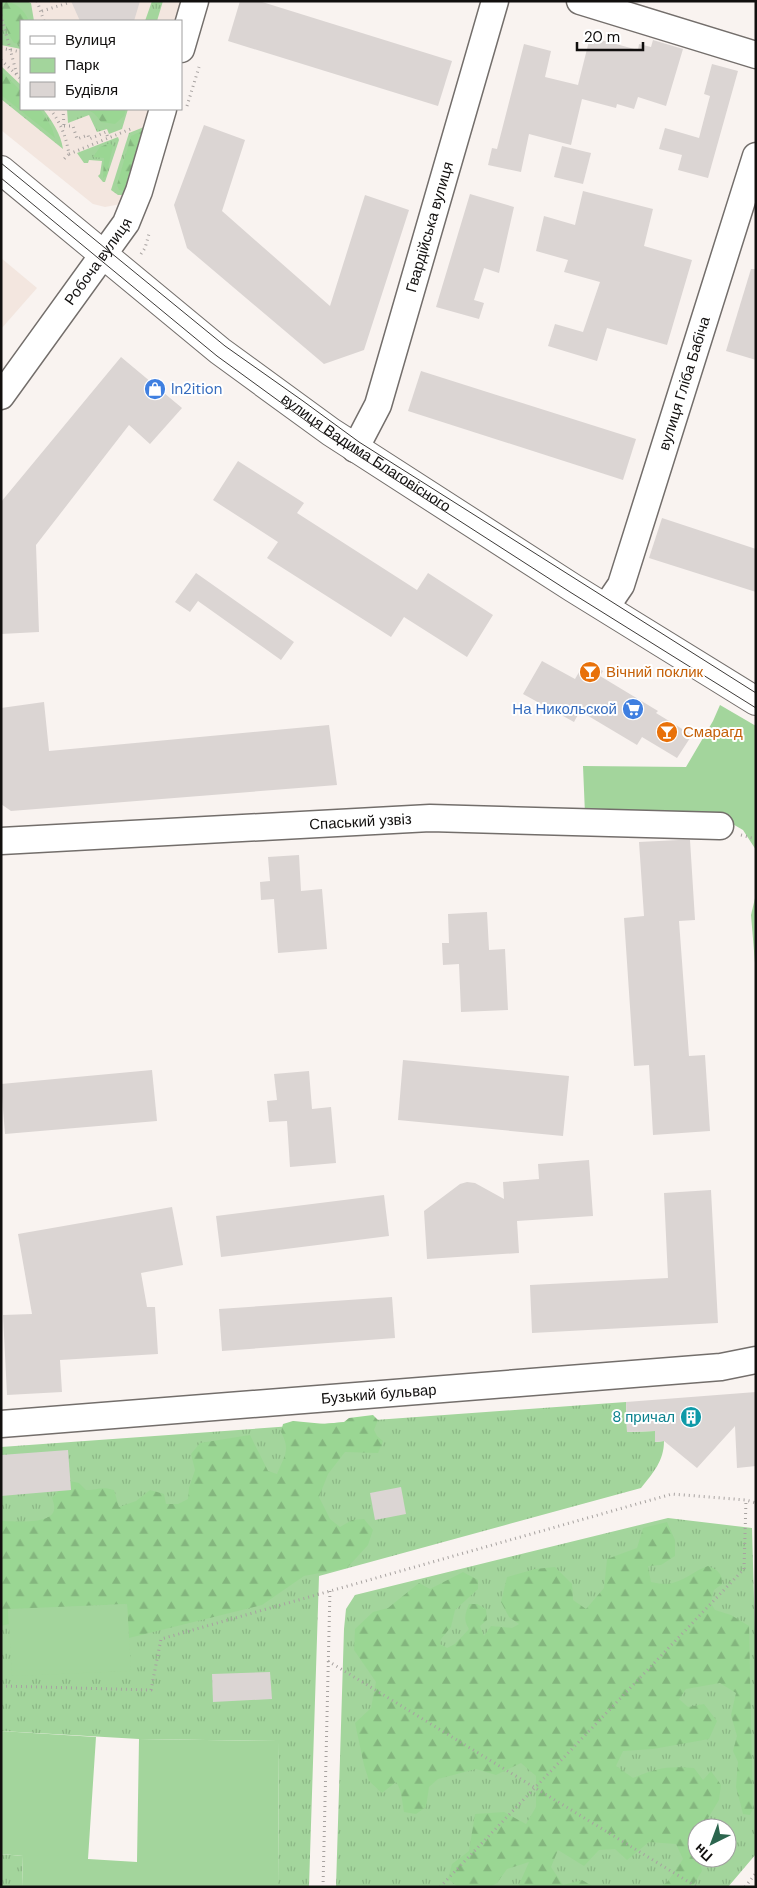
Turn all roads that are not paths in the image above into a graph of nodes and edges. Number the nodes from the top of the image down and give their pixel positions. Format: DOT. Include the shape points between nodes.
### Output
graph roads {
  1 [pos="196,1"];
  2 [pos="495,1"];
  3 [pos="580,1"];
  4 [pos="182,46"];
  5 [pos="756,55"];
  6 [pos="162,115"];
  7 [pos="756,156"];
  8 [pos="1,170"];
  9 [pos="104,255"];
  10 [pos="1,396"];
  11 [pos="355,448"];
  12 [pos="606,607"];
  13 [pos="756,701"];
  14 [pos="720,826"];
  15 [pos="1,841"];
  16 [pos="756,1360"];
  17 [pos="1,1424"];
  1 -- 4 [label="street"];
  2 -- 11 [label="street, Гвардійська вулиця" via="378,405"];
  3 -- 5 [label="street"];
  6 -- 9 [label="street, Робоча вулиця" via="131,211"];
  7 -- 12 [label="street, вулиця Гліба Бабіча" via="621,585"];
  8 -- 9 [label="street, вулиця Вадима Благовісного"];
  9 -- 10 [label="street, Робоча вулиця"];
  9 -- 11 [label="street, вулиця Вадима Благовісного" via="220,351"];
  11 -- 12 [label="street, вулиця Вадима Благовісного"];
  12 -- 13 [label="street, вулиця Вадима Благовісного"];
  14 -- 15 [label="street, Спаський узвіз" via="430,818"];
  16 -- 17 [label="street, Бузький бульвар" via="711,1368"];
}
